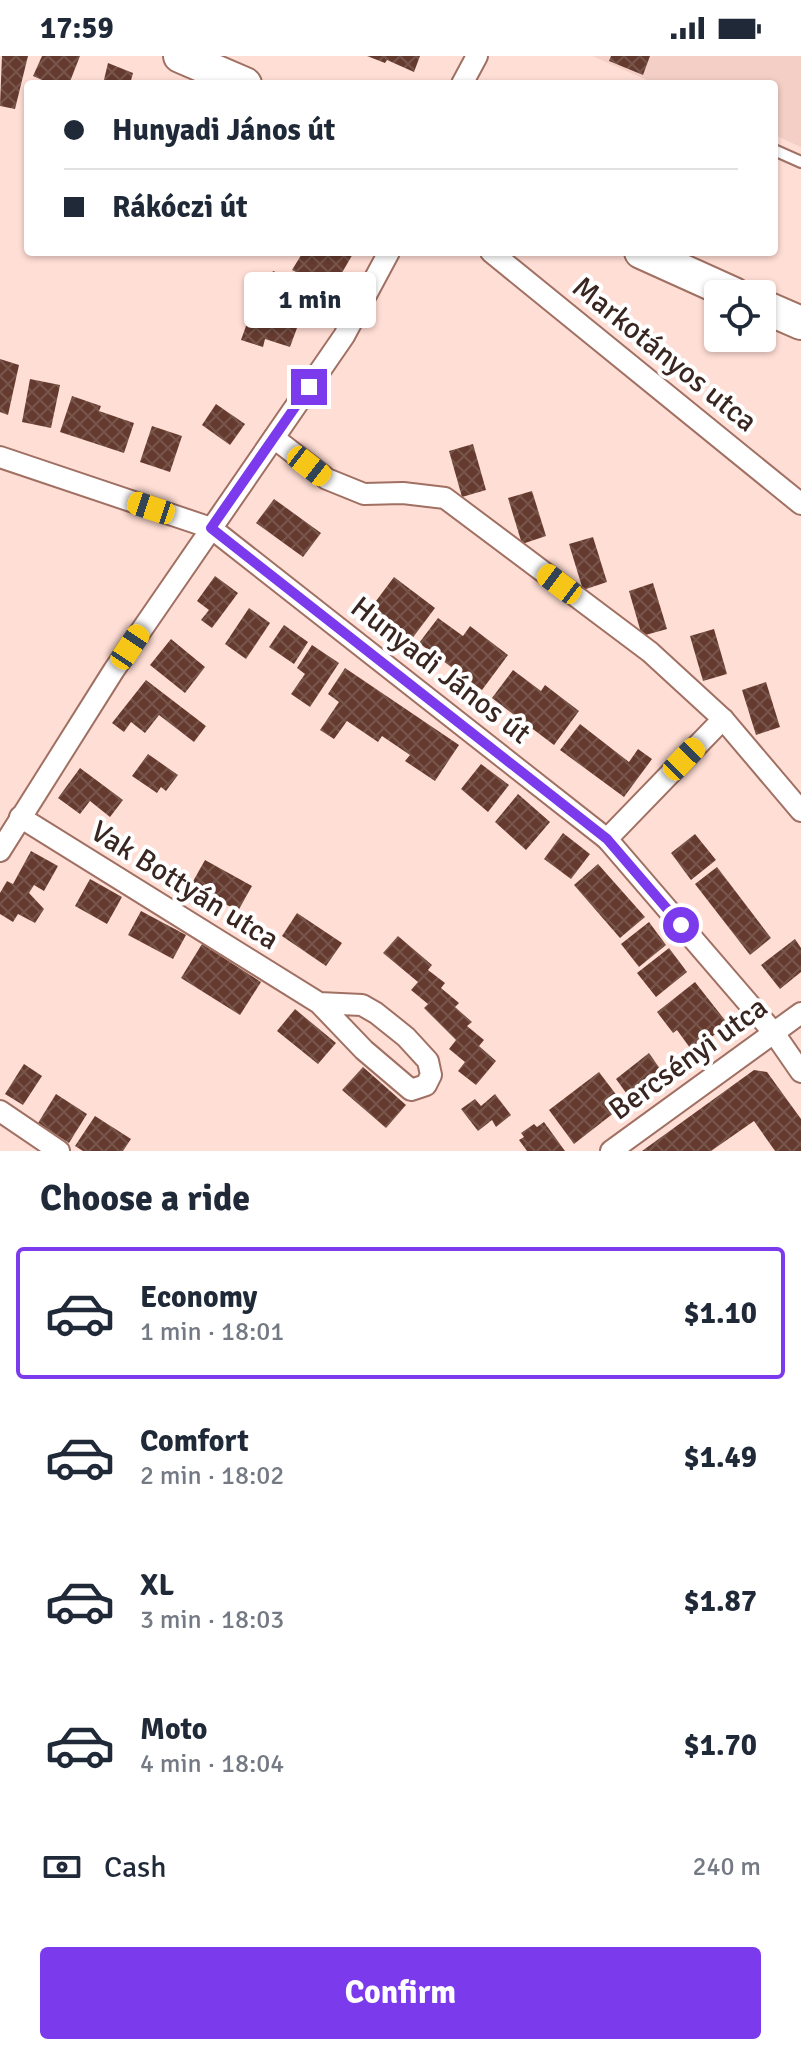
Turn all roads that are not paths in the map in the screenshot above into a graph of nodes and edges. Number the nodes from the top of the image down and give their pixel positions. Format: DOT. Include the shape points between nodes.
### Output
graph roads {
  1 [pos="477,56"];
  2 [pos="199,60"];
  3 [pos="237,80"];
  4 [pos="464,80"];
  5 [pos="778,152"];
  6 [pos="801,162"];
  7 [pos="387,256"];
  8 [pos="496,256"];
  9 [pos="650,256"];
  10 [pos="704,280"];
  11 [pos="776,312"];
  12 [pos="801,323"];
  13 [pos="274,438"];
  14 [pos="0,457"];
  15 [pos="801,504"];
  16 [pos="211,528"];
  17 [pos="723,719"];
  18 [pos="801,811"];
  19 [pos="20,817"];
  20 [pos="607,839"];
  21 [pos="0,851"];
  22 [pos="319,1003"];
  23 [pos="801,1013"];
  24 [pos="774,1033"];
  25 [pos="801,1055"];
  26 [pos="801,1072"];
  27 [pos="0,1111"];
  28 [pos="59,1151"];
  29 [pos="611,1151"];
  1 -- 4 [label="street"];
  2 -- 3 [label="main road"];
  5 -- 6 [label="lane"];
  7 -- 13 [label="street" via="344,336"];
  8 -- 15 [label="street, Markotányos utca"];
  9 -- 10 [label="main road"];
  11 -- 12 [label="main road"];
  13 -- 16 [label="street"];
  13 -- 17 [label="street" via="327,479 364,494 445,498 650,652"];
  14 -- 16 [label="street, Hunyadi János út"];
  16 -- 19 [label="street"];
  16 -- 20 [label="street, Hunyadi János út"];
  17 -- 18 [label="street"];
  17 -- 20 [label="street"];
  19 -- 21 [label="street"];
  19 -- 22 [label="street, Vak Bottyán utca"];
  20 -- 24 [label="street, Hunyadi János út"];
  22 -- 22 [label="street, Vak Bottyán utca" via="411,1090 426,1085 431,1075 428,1061 396,1029 362,1005"];
  23 -- 24 [label="street, Bercsényi utca"];
  24 -- 25 [label="street, Hunyadi János út"];
  24 -- 26 [label="street, Hunyadi János út"];
  24 -- 29 [label="street, Bercsényi utca"];
  27 -- 28 [label="street"];
}
